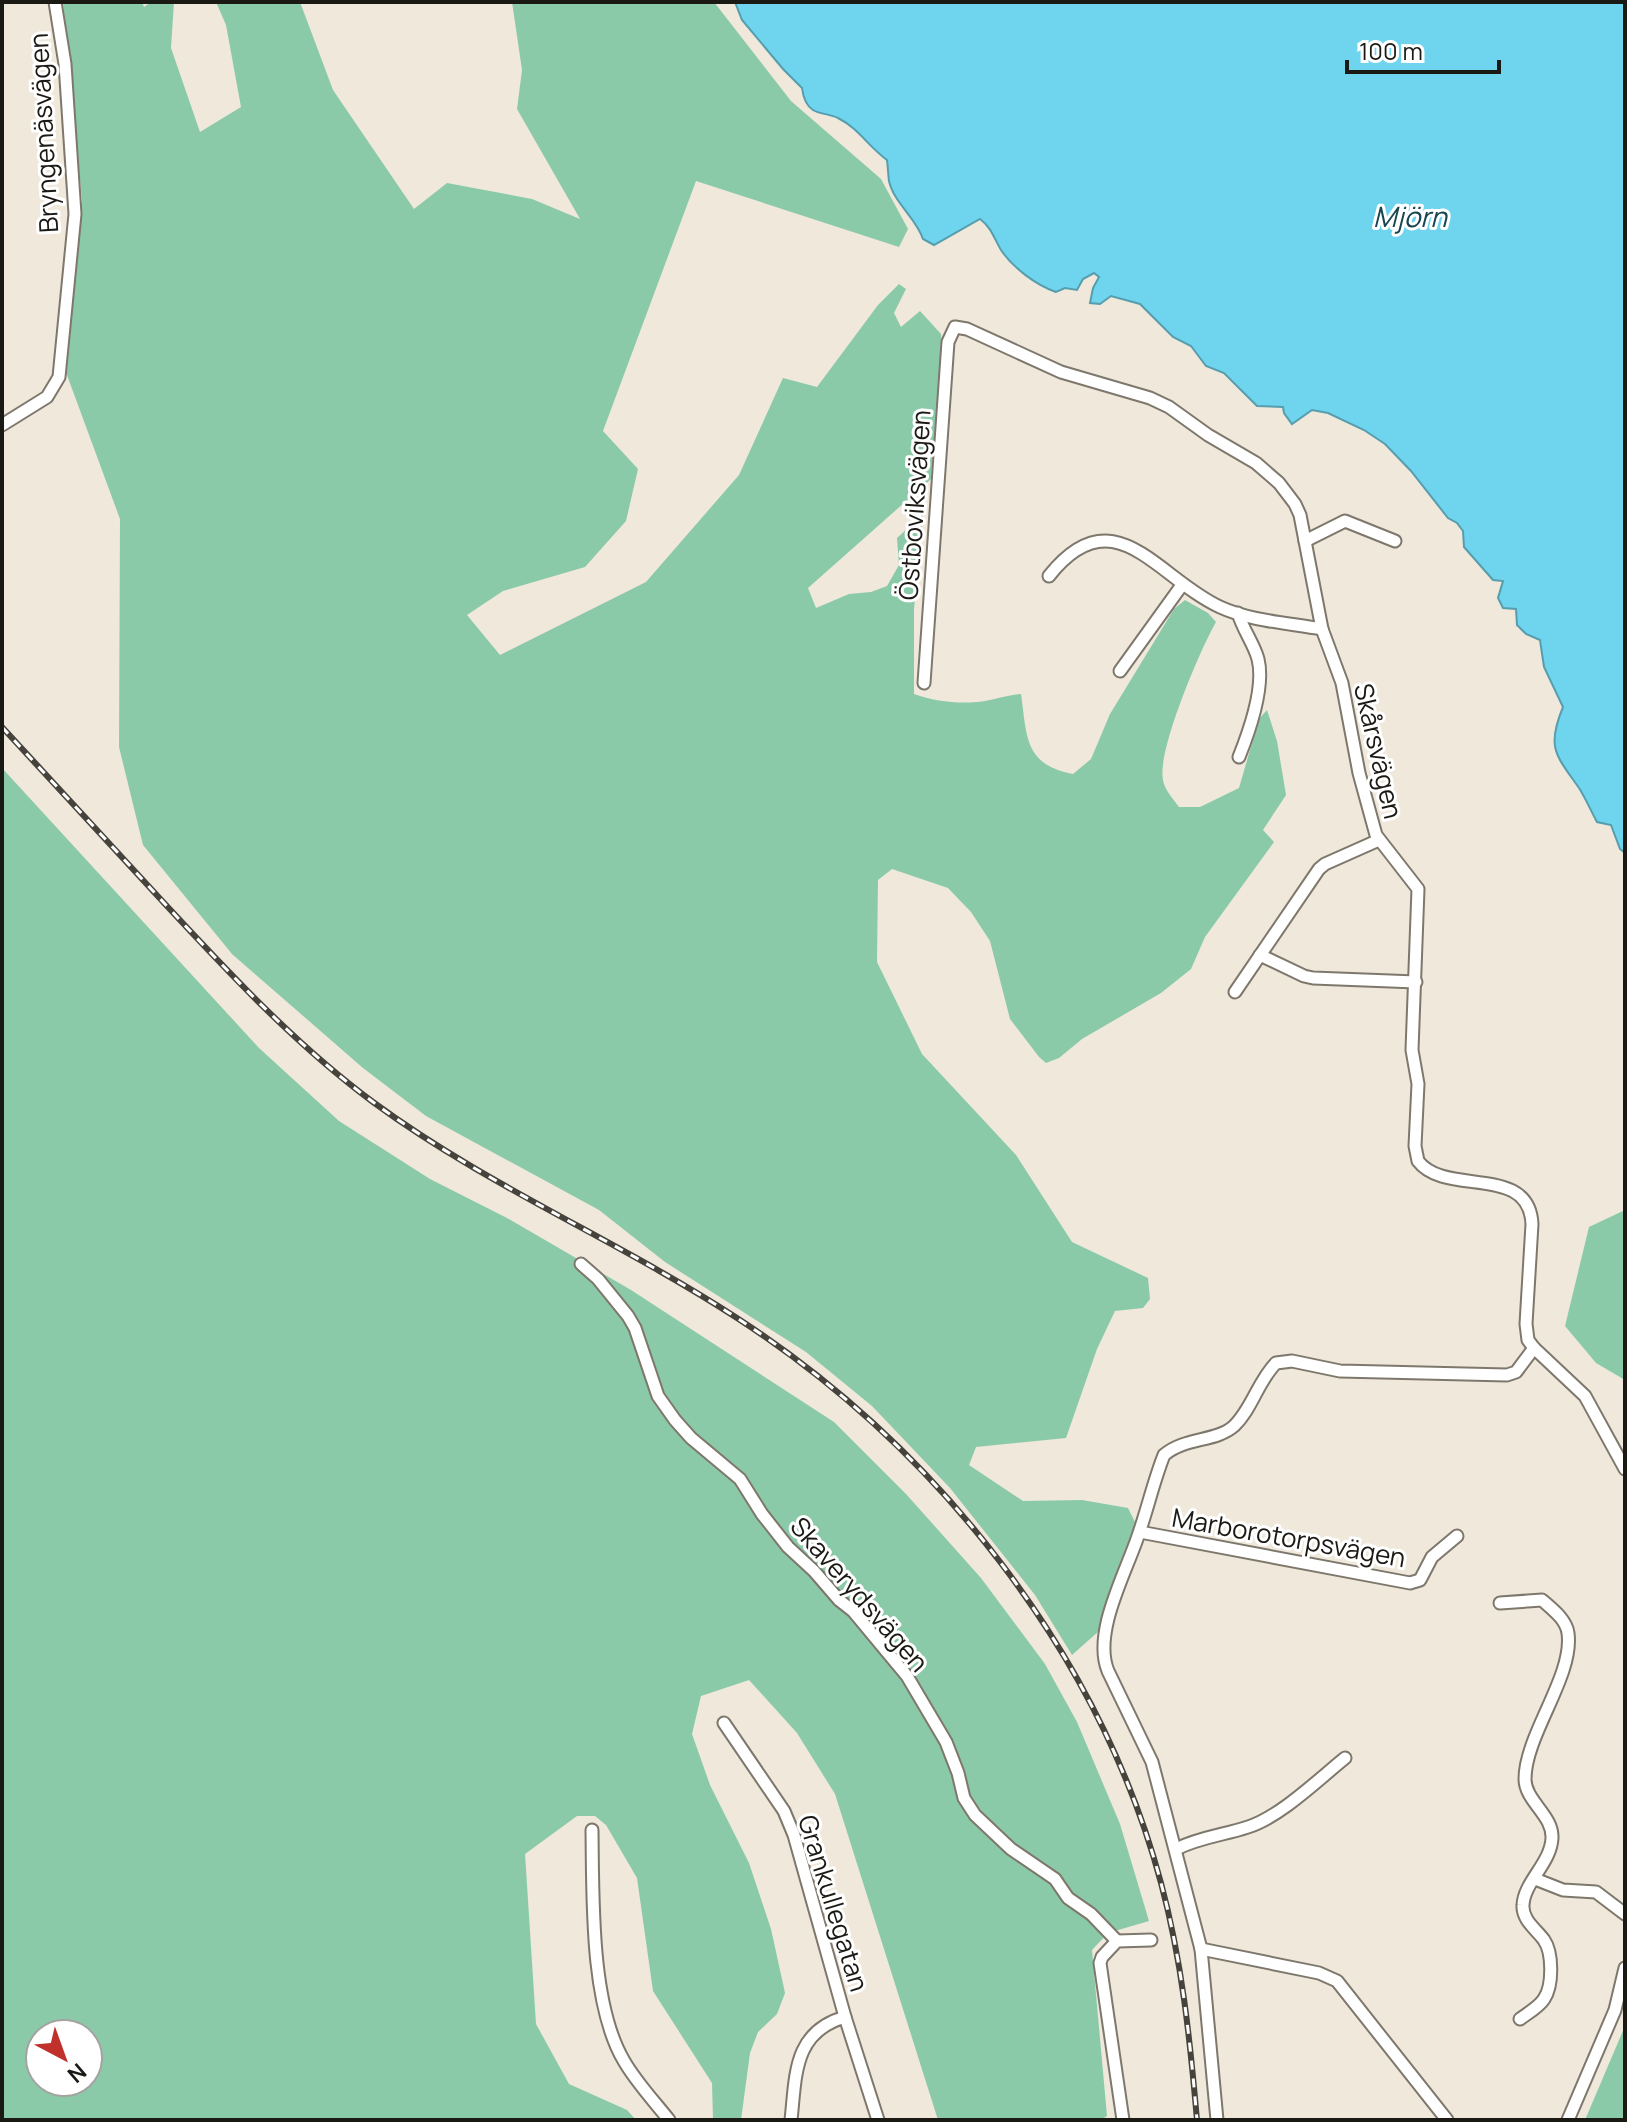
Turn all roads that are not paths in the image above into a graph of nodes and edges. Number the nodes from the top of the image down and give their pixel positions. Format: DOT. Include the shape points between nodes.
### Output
graph roads {
  1 [pos="55,2"];
  2 [pos="952,330"];
  3 [pos="2,425"];
  4 [pos="1305,541"];
  5 [pos="1395,541"];
  6 [pos="1049,576"];
  7 [pos="1182,585"];
  8 [pos="1238,613"];
  9 [pos="1322,629"];
  10 [pos="1120,671"];
  11 [pos="924,683"];
  12 [pos="1239,757"];
  13 [pos="1379,840"];
  14 [pos="1260,955"];
  15 [pos="1416,982"];
  16 [pos="1235,992"];
  17 [pos="581,1264"];
  18 [pos="1534,1348"];
  19 [pos="1625,1469"];
  20 [pos="1140,1532"];
  21 [pos="1457,1536"];
  22 [pos="1500,1603"];
  23 [pos="724,1723"];
  24 [pos="1345,1758"];
  25 [pos="592,1830"];
  26 [pos="1176,1849"];
  27 [pos="1535,1879"];
  28 [pos="1625,1914"];
  29 [pos="1151,1940"];
  30 [pos="1117,1941"];
  31 [pos="1201,1949"];
  32 [pos="1625,1968"];
  33 [pos="845,2017"];
  34 [pos="1520,2019"];
  35 [pos="669,2120"];
  36 [pos="791,2120"];
  37 [pos="878,2120"];
  38 [pos="1123,2120"];
  39 [pos="1217,2120"];
  40 [pos="1447,2120"];
  41 [pos="1568,2120"];
  1 -- 3 [label="street, Bryngenäsvägen" via="65,64 75,214 59,377 47,397"];
  2 -- 4 [label="street, Skårsvägen" via="960,326 1061,372 1169,407 1279,483 1295,504"];
  2 -- 11 [label="street, Östboviksvägen"];
  4 -- 5 [label="street" via="1345,521"];
  4 -- 9 [label="street, Skårsvägen"];
  6 -- 7 [label="street" via="1067,554 1095,542 1115,542 1151,558"];
  7 -- 8 [label="street"];
  7 -- 10 [label="street"];
  8 -- 9 [label="street"];
  8 -- 12 [label="street" via="1259,662 1251,725"];
  9 -- 13 [label="street, Skårsvägen" via="1342,683 1359,773"];
  13 -- 14 [label="street" via="1319,869"];
  13 -- 15 [label="street, Skårsvägen" via="1418,889"];
  14 -- 15 [label="street" via="1313,978"];
  14 -- 16 [label="street"];
  15 -- 18 [label="street, Skårsvägen" via="1415,1155 1434,1174 1524,1197 1532,1224 1526,1324"];
  17 -- 30 [label="street, Skaverydsvägen" via="628,1316 658,1396 675,1420 740,1479 788,1547 853,1611 907,1676 946,1742 975,1815 1011,1849 1055,1879 1068,1898"];
  18 -- 19 [label="street" via="1585,1396"];
  18 -- 20 [label="street" via="1516,1372 1507,1375 1340,1371 1276,1363 1235,1425 1164,1455"];
  20 -- 21 [label="street, Marborotorpsvägen" via="1410,1583 1420,1580 1432,1557"];
  20 -- 26 [label="street" via="1111,1610 1103,1657 1152,1762"];
  22 -- 27 [label="street" via="1542,1600 1560,1615 1568,1632 1564,1665 1526,1764 1529,1794 1553,1836"];
  23 -- 33 [label="street, Grankullegatan" via="784,1811 794,1835"];
  24 -- 26 [label="street" via="1262,1821"];
  25 -- 35 [label="street" via="597,1957 608,2025 622,2059"];
  26 -- 31 [label="street"];
  27 -- 28 [label="street" via="1563,1890 1596,1892"];
  27 -- 34 [label="street" via="1523,1910 1547,1943 1548,1989 1544,2000"];
  29 -- 30 [label="street"];
  30 -- 38 [label="street" via="1100,1963"];
  31 -- 39 [label="street"];
  31 -- 40 [label="street" via="1337,1981"];
  32 -- 41 [label="street" via="1615,2010"];
  33 -- 36 [label="street, Grankullegatan" via="824,2025 805,2045 796,2069"];
  33 -- 37 [label="street, Grankullegatan"];
}
